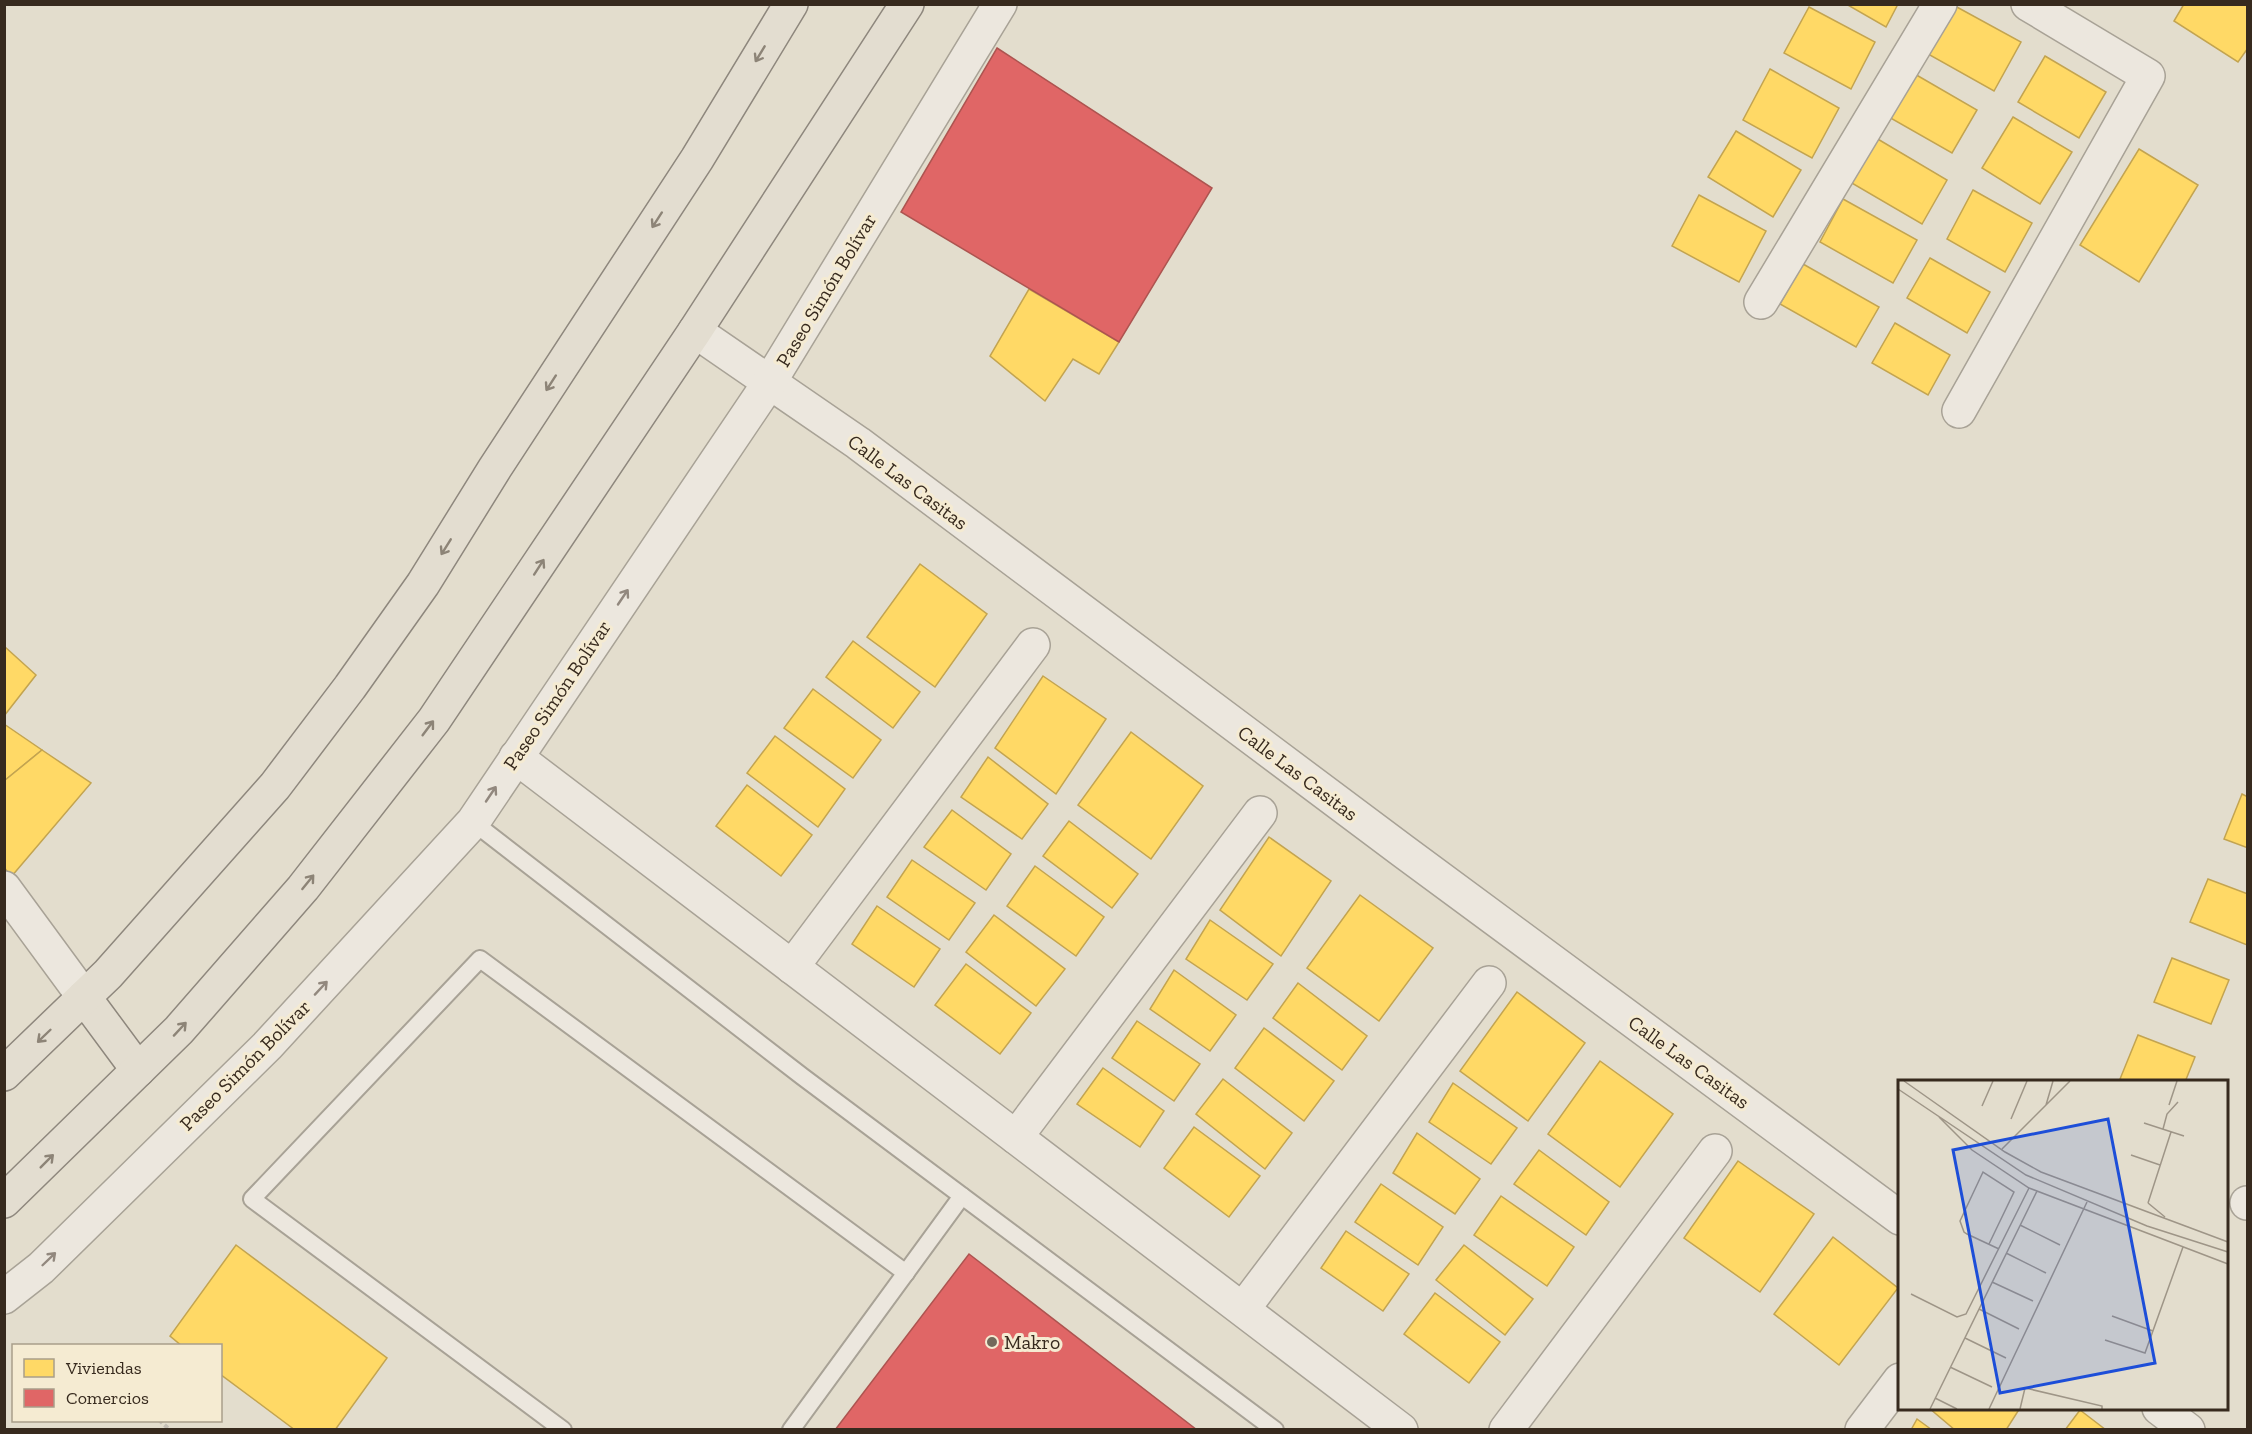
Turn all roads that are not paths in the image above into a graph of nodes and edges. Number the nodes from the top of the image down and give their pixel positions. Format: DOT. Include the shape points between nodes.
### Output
graph roads {
  1 [pos="791,4"];
  2 [pos="907,4"];
  3 [pos="1000,4"];
  4 [pos="1940,4"];
  5 [pos="2028,4"];
  6 [pos="1761,302"];
  7 [pos="695,331"];
  8 [pos="769,383"];
  9 [pos="1959,411"];
  10 [pos="1033,645"];
  11 [pos="516,757"];
  12 [pos="1260,813"];
  13 [pos="473,822"];
  14 [pos="4,888"];
  15 [pos="792,967"];
  16 [pos="1489,983"];
  17 [pos="84,997"];
  18 [pos="138,1070"];
  19 [pos="4,1074"];
  20 [pos="1016,1137"];
  21 [pos="1715,1151"];
  22 [pos="962,1196"];
  23 [pos="4,1201"];
  24 [pos="1898,1217"];
  25 [pos="906,1273"];
  26 [pos="4,1297"];
  27 [pos="1243,1310"];
  28 [pos="1898,1381"];
  29 [pos="2162,1410"];
  30 [pos="563,1430"];
  31 [pos="791,1430"];
  32 [pos="1275,1430"];
  33 [pos="1401,1430"];
  34 [pos="1506,1430"];
  35 [pos="1862,1430"];
  36 [pos="2188,1430"];
  1 -- 17 [label="main road, one-way" via="697,159 423,584 350,687 274,786"];
  2 -- 7 [label="main road"];
  3 -- 8 [label="street, Paseo Simón Bolívar"];
  4 -- 6 [label="street"];
  5 -- 9 [label="street" via="2148,76"];
  7 -- 8 [label="street, Calle Las Casitas"];
  18 -- 7 [label="main road, one-way" via="179,1030 303,888 434,720"];
  11 -- 8 [label="street, Paseo Simón Bolívar, one-way"];
  8 -- 24 [label="street, Calle Las Casitas" via="858,443"];
  10 -- 15 [label="street"];
  13 -- 11 [label="street, Paseo Simón Bolívar, one-way"];
  11 -- 15 [label="street"];
  12 -- 20 [label="street"];
  13 -- 22 [label="lane"];
  26 -- 13 [label="street, Paseo Simón Bolívar, one-way" via="40,1268 267,1046"];
  14 -- 17 [label="street"];
  15 -- 20 [label="street"];
  16 -- 27 [label="street"];
  17 -- 18 [label="main road"];
  17 -- 19 [label="main road, one-way"];
  23 -- 18 [label="main road, one-way"];
  20 -- 27 [label="street"];
  21 -- 34 [label="street"];
  22 -- 25 [label="lane"];
  22 -- 32 [label="lane"];
  25 -- 30 [label="lane" via="480,959 252,1199"];
  25 -- 31 [label="lane"];
  27 -- 33 [label="street"];
  28 -- 35 [label="street"];
  29 -- 36 [label="street"];
}
